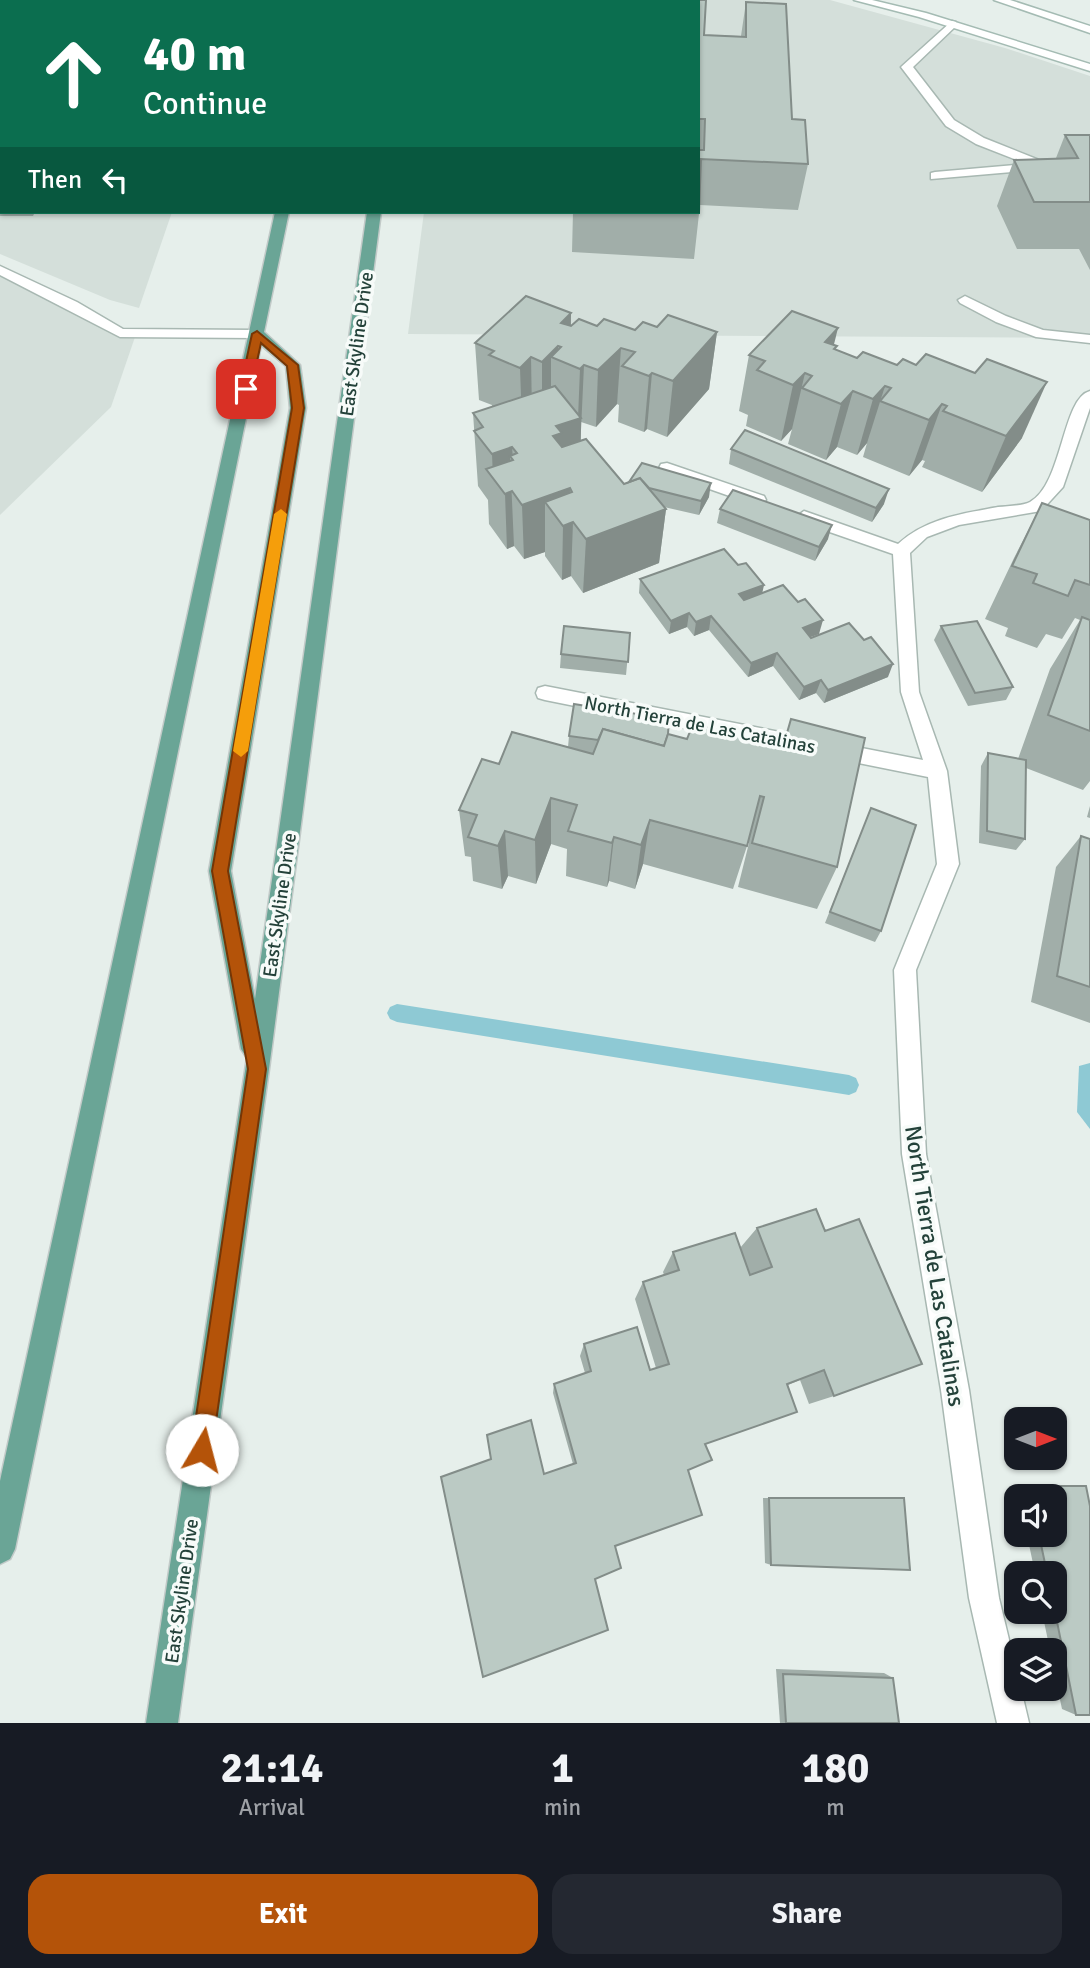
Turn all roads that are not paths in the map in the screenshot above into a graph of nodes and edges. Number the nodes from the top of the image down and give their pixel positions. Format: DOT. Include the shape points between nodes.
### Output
graph roads {
  1 [pos="859,0"];
  2 [pos="999,0"];
  3 [pos="952,24"];
  4 [pos="1090,30"];
  5 [pos="1090,68"];
  6 [pos="1044,166"];
  7 [pos="1090,168"];
  8 [pos="934,176"];
  9 [pos="282,214"];
  10 [pos="374,214"];
  11 [pos="0,270"];
  12 [pos="964,300"];
  13 [pos="257,334"];
  14 [pos="1090,339"];
  15 [pos="1090,396"];
  16 [pos="667,468"];
  17 [pos="901,551"];
  18 [pos="545,693"];
  19 [pos="937,771"];
  20 [pos="257,1069"];
  21 [pos="0,1549"];
  22 [pos="162,1723"];
  23 [pos="1013,1723"];
  1 -- 3 [label="street"];
  2 -- 4 [label="street"];
  3 -- 5 [label="street"];
  3 -- 6 [label="street" via="907,67 950,123 980,141"];
  6 -- 7 [label="street"];
  6 -- 8 [label="street"];
  9 -- 13 [label="main road"];
  10 -- 20 [label="main road, East Skyline Drive"];
  11 -- 13 [label="street" via="120,332"];
  12 -- 14 [label="street" via="1041,334"];
  13 -- 20 [label="main road" via="293,365 298,408 220,871"];
  13 -- 21 [label="main road"];
  15 -- 17 [label="street" via="1045,506 957,520 921,533"];
  16 -- 17 [label="street"];
  17 -- 19 [label="street, North Tierra de Las Catalinas" via="910,692"];
  18 -- 19 [label="street, North Tierra de Las Catalinas"];
  19 -- 23 [label="street, North Tierra de Las Catalinas" via="948,864 905,970 914,1154 955,1390 984,1598"];
  20 -- 22 [label="main road, East Skyline Drive"];
}
